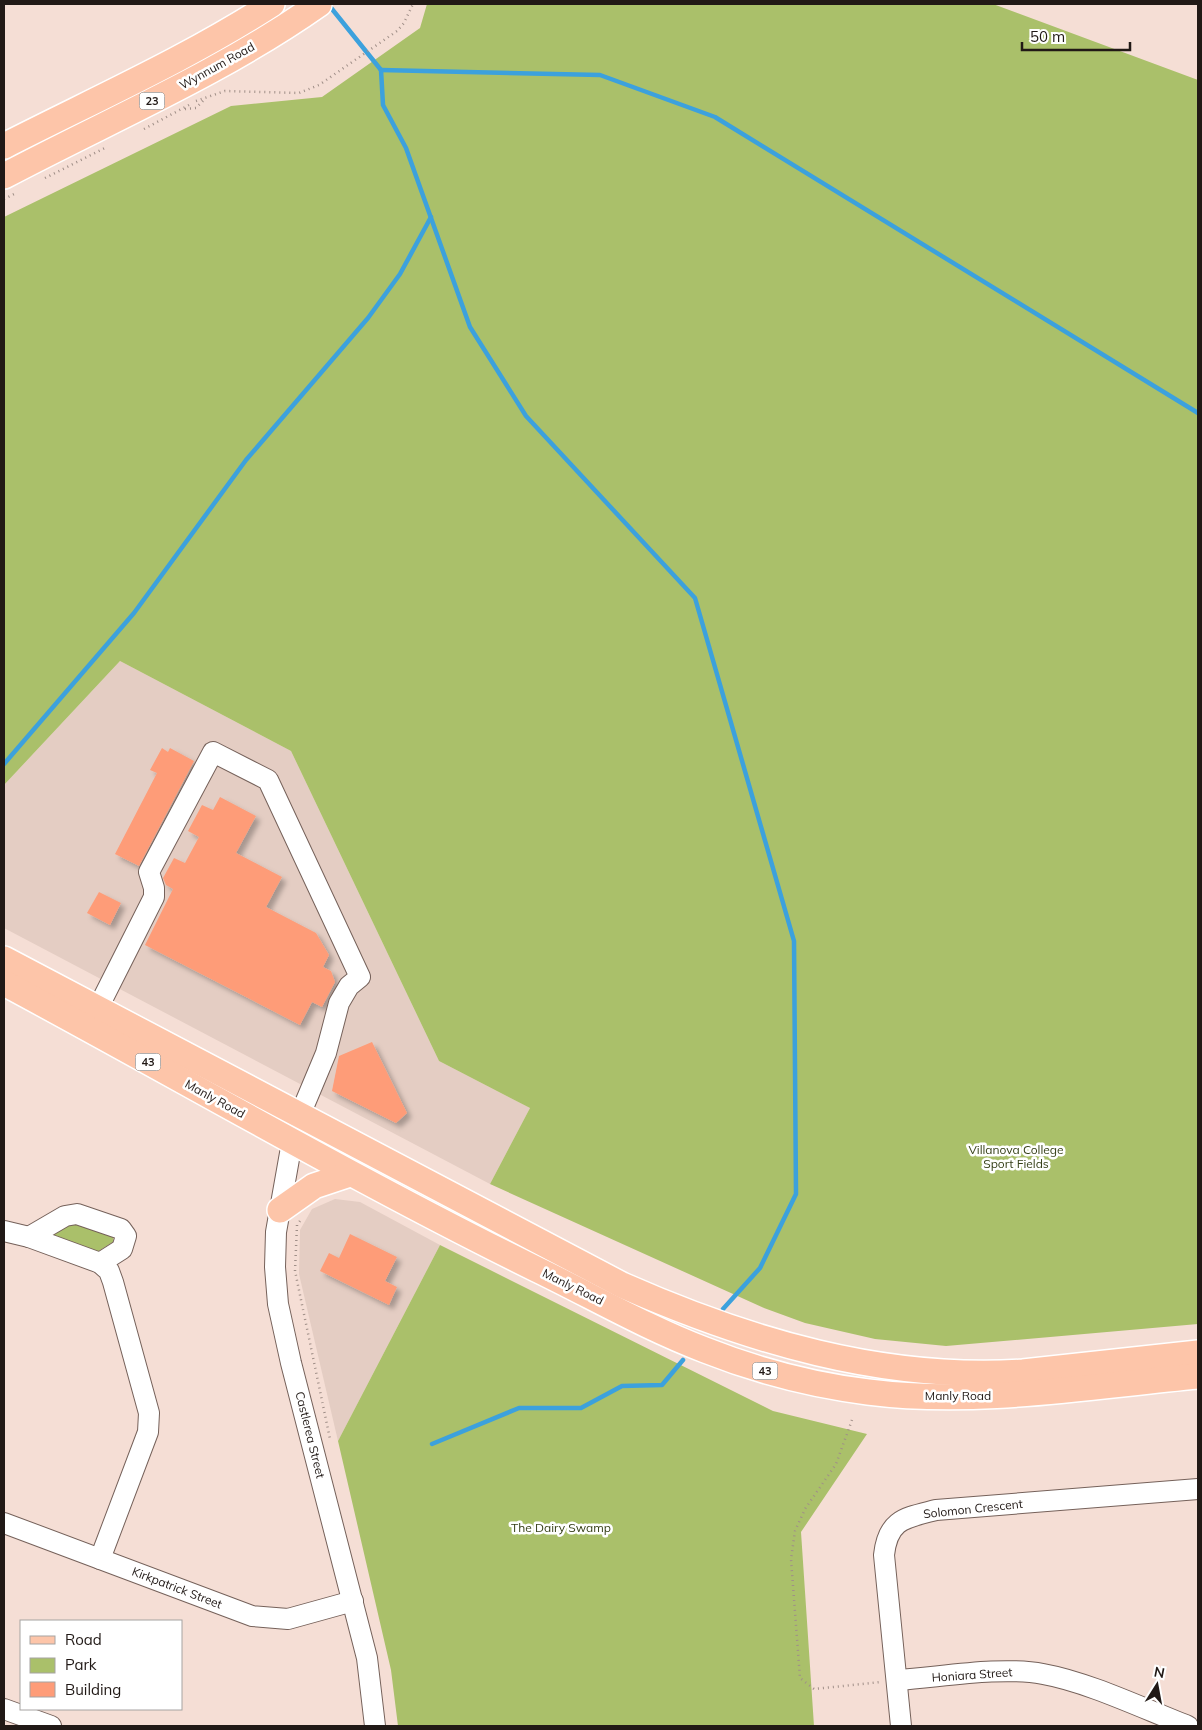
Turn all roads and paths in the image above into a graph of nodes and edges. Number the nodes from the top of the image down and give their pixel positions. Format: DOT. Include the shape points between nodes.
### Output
graph roads {
  1 [pos="272,4"];
  2 [pos="319,4"];
  3 [pos="411,5"];
  4 [pos="141,130"];
  5 [pos="116,143"];
  6 [pos="4,146"];
  7 [pos="38,182"];
  8 [pos="12,183"];
  9 [pos="4,199"];
  10 [pos="4,959"];
  11 [pos="4,983"];
  12 [pos="98,1008"];
  13 [pos="300,1115"];
  14 [pos="292,1142"];
  15 [pos="350,1174"];
  16 [pos="290,1214"];
  17 [pos="4,1231"];
  18 [pos="30,1237"];
  19 [pos="100,1263"];
  20 [pos="1198,1353"];
  21 [pos="1198,1376"];
  22 [pos="852,1420"];
  23 [pos="331,1447"];
  24 [pos="1198,1489"];
  25 [pos="4,1523"];
  26 [pos="100,1559"];
  27 [pos="353,1601"];
  28 [pos="898,1680"];
  29 [pos="4,1709"];
  30 [pos="51,1726"];
  31 [pos="376,1726"];
  32 [pos="901,1726"];
  33 [pos="1188,1726"];
  1 -- 6 [label="main road, Wynnum Road / 23" via="218,38"];
  2 -- 8 [label="main road, Wynnum Road / 23" via="212,70"];
  3 -- 4 [label="path" via="397,31 319,85 293,94 225,91 204,100 196,108 184,110"];
  5 -- 7 [label="path"];
  8 -- 9 [label="path"];
  10 -- 12 [label="main road, Manly Road / 43"];
  11 -- 14 [label="main road, Manly Road / 43"];
  12 -- 13 [label="main road, Manly Road / 43"];
  12 -- 13 [label="street, Castlerea Street" via="154,897 149,872 212,752 268,780 360,977 339,1003 326,1053"];
  13 -- 14 [label="street, Castlerea Street"];
  13 -- 20 [label="main road, Manly Road / 43" via="622,1285 700,1318 785,1345 881,1366 970,1373 1023,1372"];
  14 -- 15 [label="main road, Manly Road / 43"];
  14 -- 16 [label="street, Castlerea Street"];
  15 -- 16 [label="main road" via="314,1186"];
  15 -- 21 [label="main road, Manly Road / 43" via="448,1226 679,1339 731,1360 800,1380 870,1392 956,1398 1007,1396"];
  16 -- 23 [label="path" via="297,1225 295,1271"];
  16 -- 27 [label="street, Castlerea Street" via="275,1258 278,1304"];
  17 -- 18 [label="street"];
  18 -- 19 [label="street"];
  18 -- 19 [label="street" via="65,1216 77,1214 121,1229 126,1236 122,1248"];
  19 -- 26 [label="street" via="109,1271 113,1282 149,1412 148,1432"];
  22 -- 28 [label="path" via="836,1464 805,1509 796,1531 791,1559 800,1678 814,1689"];
  24 -- 28 [label="street, Solomon Crescent" via="936,1510 896,1523 886,1537 884,1555"];
  25 -- 26 [label="street, Kirkpatrick Street"];
  26 -- 27 [label="street, Kirkpatrick Street" via="252,1616 288,1619"];
  27 -- 31 [label="street, Castlerea Street" via="367,1658"];
  28 -- 32 [label="street, Solomon Crescent"];
  28 -- 33 [label="street, Honiara Street" via="1015,1671 1043,1674 1071,1681"];
  29 -- 30 [label="street"];
}
